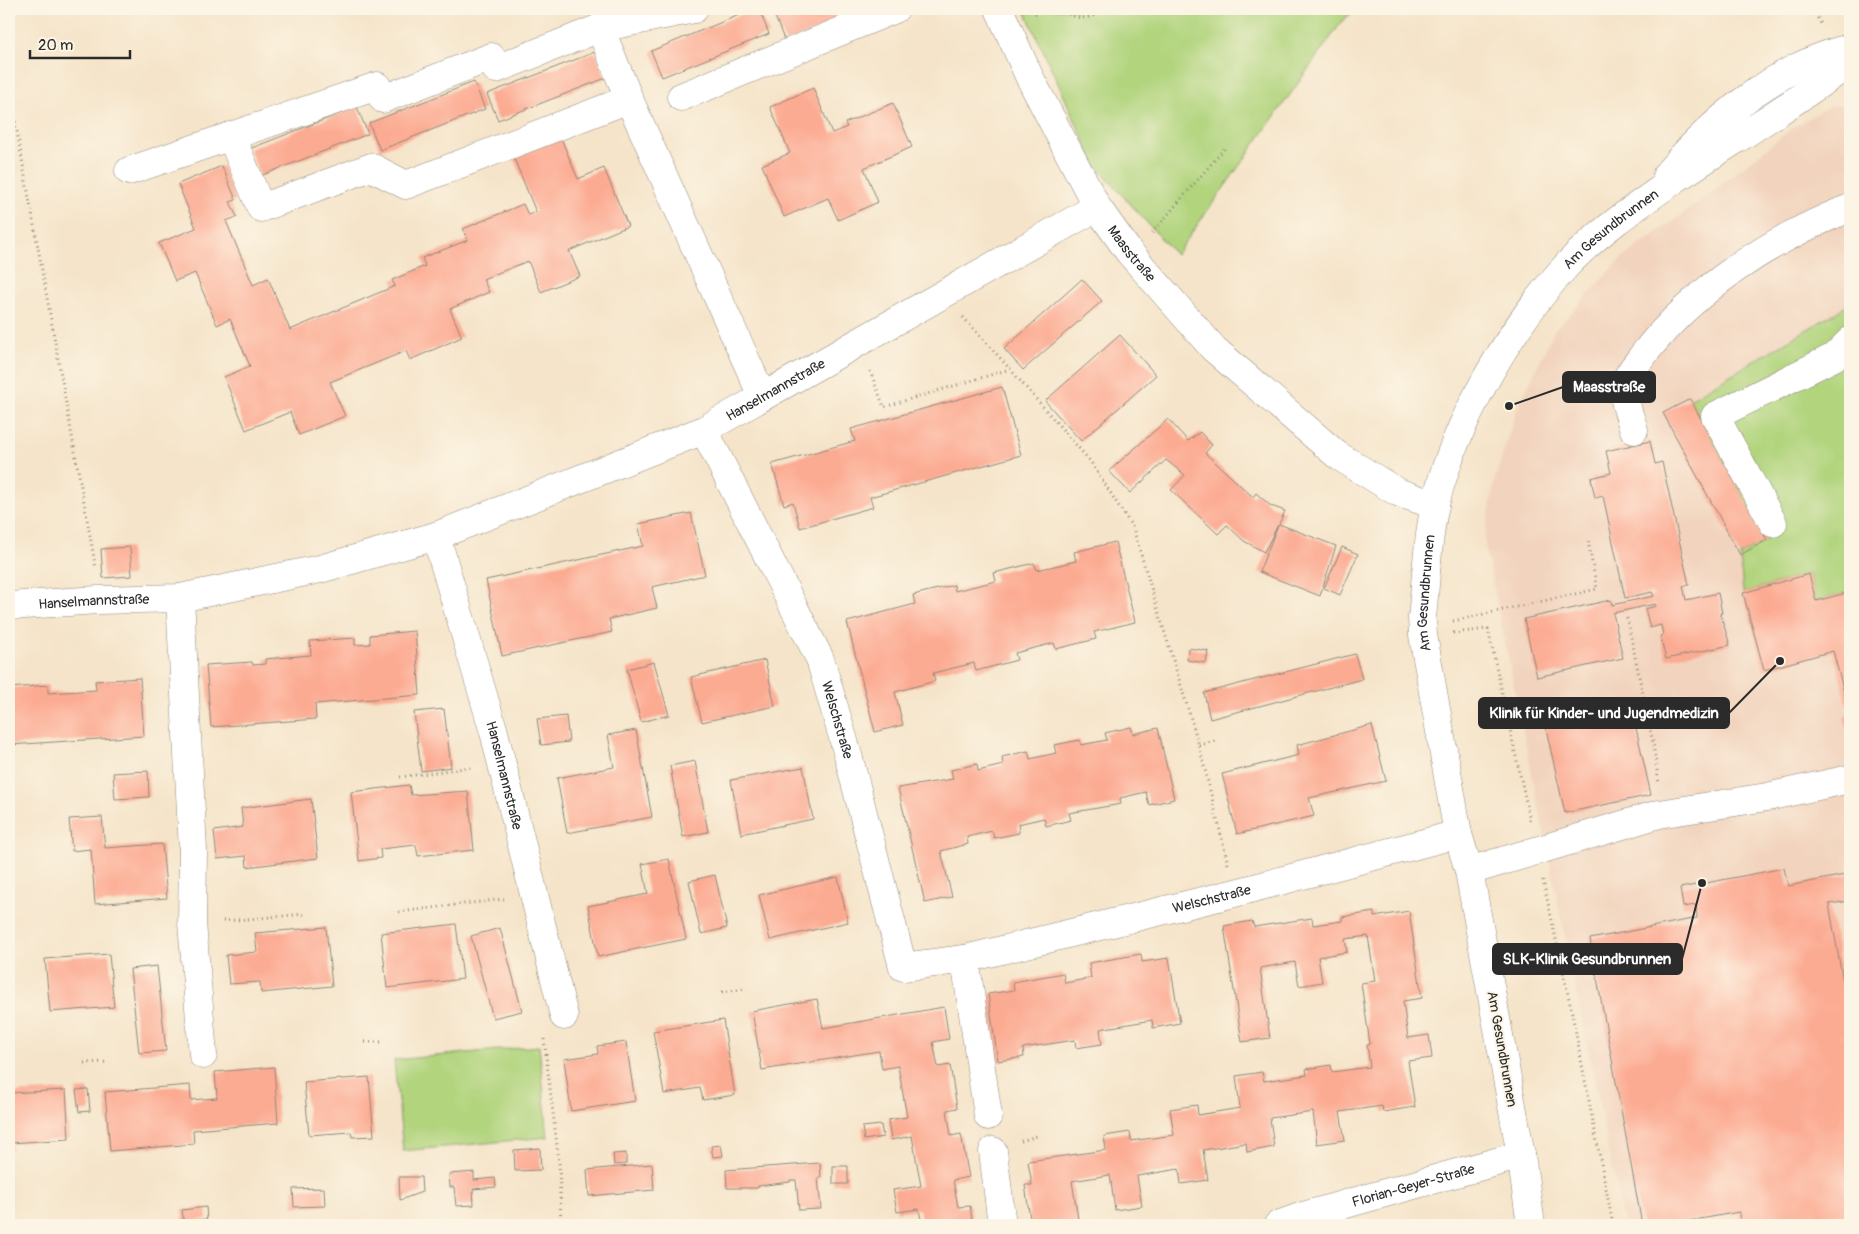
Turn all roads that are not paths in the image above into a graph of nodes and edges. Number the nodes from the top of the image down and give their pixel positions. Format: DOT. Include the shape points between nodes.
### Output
graph roads {
  1 [pos="694,9"];
  2 [pos="895,9"];
  3 [pos="999,9"];
  4 [pos="600,28"];
  5 [pos="1850,48"];
  6 [pos="1850,63"];
  7 [pos="1850,83"];
  8 [pos="681,97"];
  9 [pos="629,99"];
  10 [pos="1794,103"];
  11 [pos="231,136"];
  12 [pos="129,171"];
  13 [pos="1648,198"];
  14 [pos="1098,207"];
  15 [pos="1850,208"];
  16 [pos="1850,341"];
  17 [pos="762,396"];
  18 [pos="704,430"];
  19 [pos="1634,430"];
  20 [pos="1435,505"];
  21 [pos="1773,523"];
  22 [pos="436,536"];
  23 [pos="180,598"];
  24 [pos="9,606"];
  25 [pos="1850,779"];
  26 [pos="1458,834"];
  27 [pos="1469,871"];
  28 [pos="965,960"];
  29 [pos="564,1016"];
  30 [pos="203,1054"];
  31 [pos="988,1116"];
  32 [pos="993,1151"];
  33 [pos="1521,1155"];
  34 [pos="1002,1225"];
  35 [pos="1278,1225"];
  36 [pos="1531,1225"];
  1 -- 4 [label="street"];
  2 -- 8 [label="street"];
  3 -- 14 [label="street, Maasstraße" via="1029,76"];
  4 -- 9 [label="street"];
  4 -- 11 [label="street" via="496,70 491,57 383,100 377,86"];
  5 -- 13 [label="street" via="1790,73 1742,102 1693,144"];
  6 -- 10 [label="street, Am Gesundbrunnen"];
  7 -- 10 [label="street, Am Gesundbrunnen"];
  9 -- 11 [label="street" via="406,185 371,167 261,208"];
  9 -- 17 [label="street"];
  10 -- 13 [label="street, Am Gesundbrunnen"];
  11 -- 12 [label="street"];
  13 -- 20 [label="street, Am Gesundbrunnen" via="1568,264 1530,310 1476,396"];
  14 -- 17 [label="street, Hanselmannstraße"];
  14 -- 20 [label="street, Maasstraße" via="1129,252 1214,349 1337,455 1397,492"];
  15 -- 19 [label="street" via="1817,221 1734,270 1660,333 1625,383"];
  16 -- 21 [label="street" via="1834,357 1715,416"];
  17 -- 18 [label="street, Hanselmannstraße"];
  18 -- 22 [label="street, Hanselmannstraße"];
  18 -- 28 [label="street, Welschstraße" via="820,659 903,967"];
  20 -- 26 [label="street, Am Gesundbrunnen" via="1422,618"];
  22 -- 23 [label="street, Hanselmannstraße" via="320,569"];
  22 -- 29 [label="street, Hanselmannstraße" via="494,732"];
  23 -- 24 [label="street, Hanselmannstraße"];
  23 -- 30 [label="street" via="193,850 192,923"];
  25 -- 27 [label="street" via="1767,797 1659,814"];
  26 -- 27 [label="street, Am Gesundbrunnen"];
  26 -- 28 [label="street, Welschstraße"];
  27 -- 33 [label="street, Am Gesundbrunnen"];
  28 -- 31 [label="street"];
  32 -- 34 [label="street"];
  33 -- 35 [label="street, Florian-Geyer-Straße"];
  33 -- 36 [label="street, Am Gesundbrunnen"];
}
